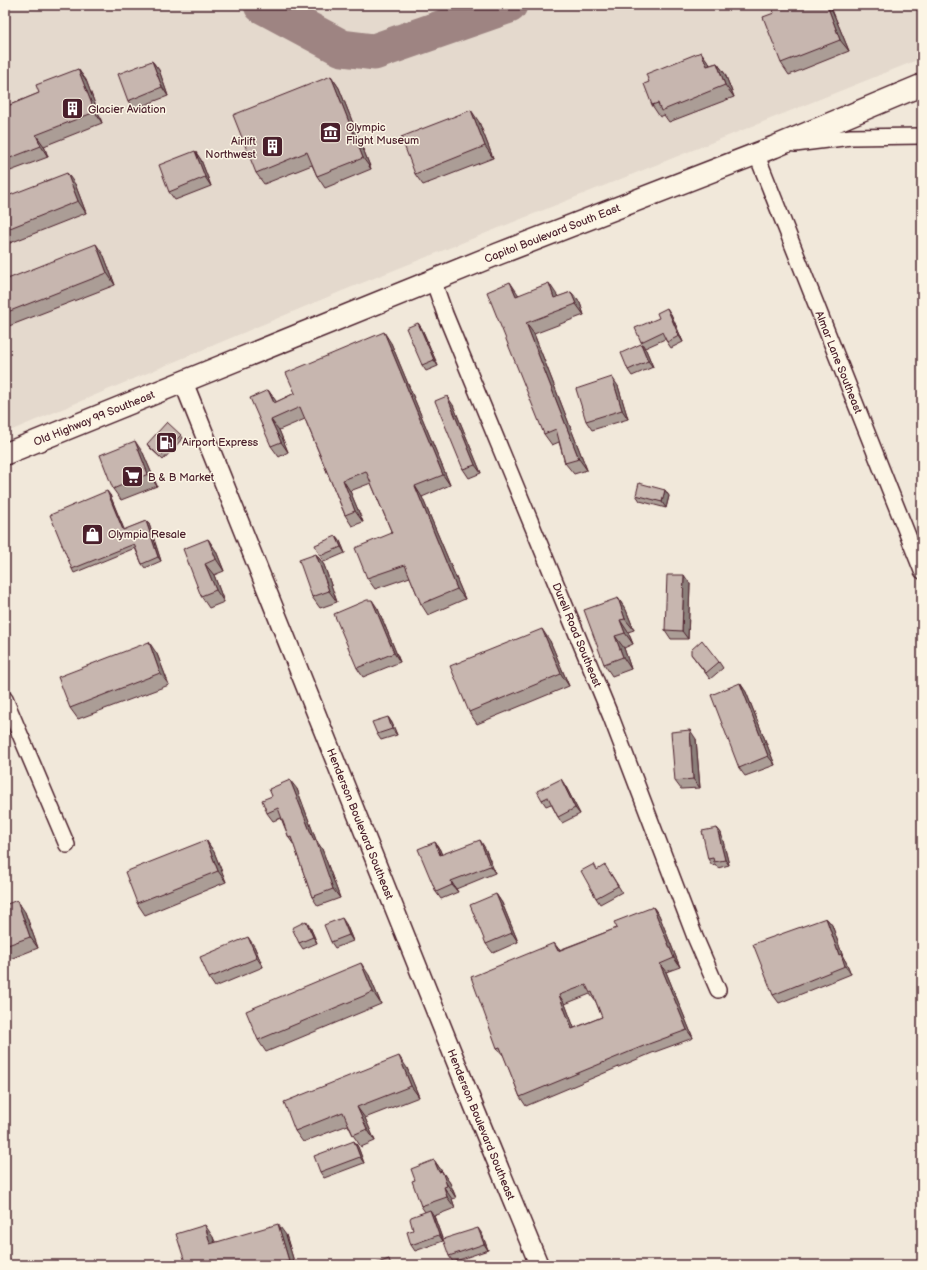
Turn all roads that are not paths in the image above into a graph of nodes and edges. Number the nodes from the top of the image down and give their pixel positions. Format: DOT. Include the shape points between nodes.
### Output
graph roads {
  1 [pos="922,85"];
  2 [pos="922,136"];
  3 [pos="765,150"];
  4 [pos="433,280"];
  5 [pos="183,382"];
  6 [pos="5,454"];
  7 [pos="922,570"];
  8 [pos="5,699"];
  9 [pos="67,845"];
  10 [pos="718,990"];
  11 [pos="539,1265"];
  1 -- 3 [label="main road, Capitol Boulevard South East"];
  2 -- 3 [label="street" via="851,137"];
  3 -- 4 [label="main road, Capitol Boulevard South East"];
  3 -- 7 [label="street, Almar Lane Southeast"];
  4 -- 5 [label="main road, Capitol Boulevard South East"];
  4 -- 10 [label="street, Durell Road Southeast" via="611,717 695,937"];
  5 -- 6 [label="main road, Old Highway 99 Southeast"];
  5 -- 11 [label="street, Henderson Boulevard Southeast"];
  8 -- 9 [label="street"];
}
